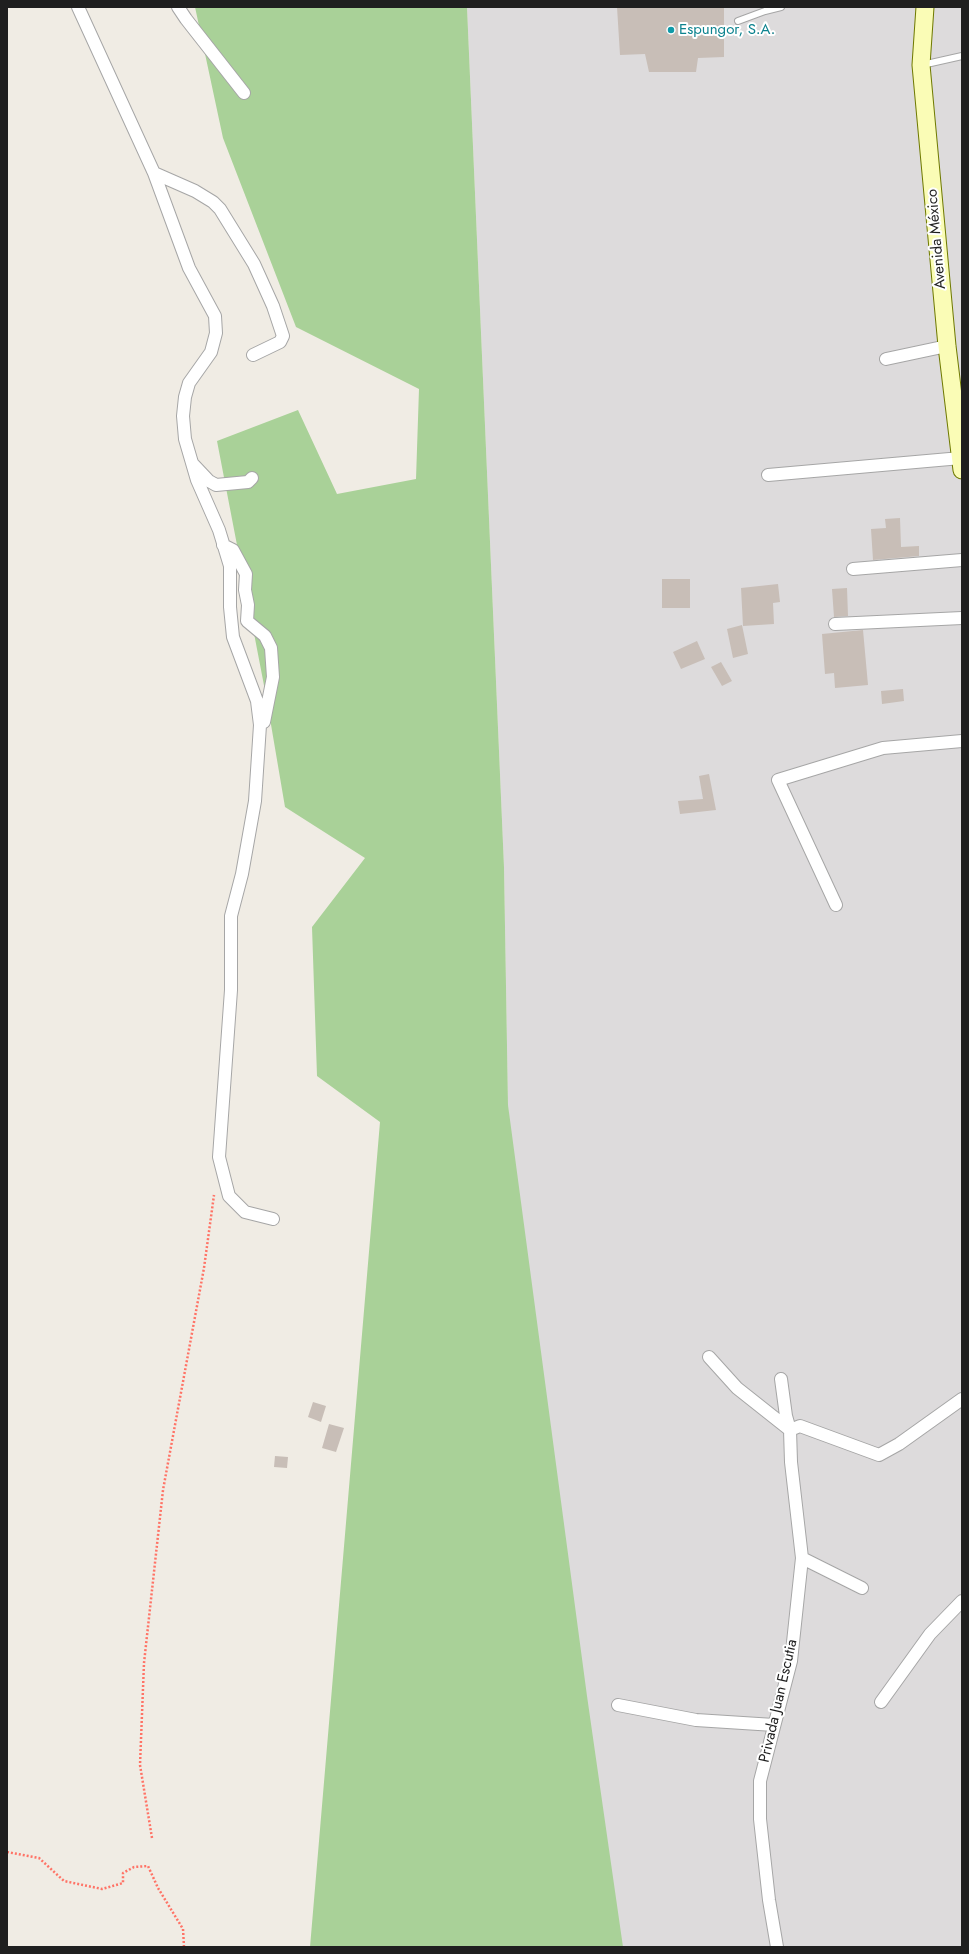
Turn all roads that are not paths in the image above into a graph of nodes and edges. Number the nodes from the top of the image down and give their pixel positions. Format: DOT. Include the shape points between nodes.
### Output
graph roads {
  1 [pos="78,7"];
  2 [pos="178,7"];
  3 [pos="781,7"];
  4 [pos="925,7"];
  5 [pos="738,21"];
  6 [pos="962,56"];
  7 [pos="921,65"];
  8 [pos="244,93"];
  9 [pos="154,173"];
  10 [pos="947,346"];
  11 [pos="253,355"];
  12 [pos="886,359"];
  13 [pos="190,461"];
  14 [pos="961,464"];
  15 [pos="768,475"];
  16 [pos="252,478"];
  17 [pos="224,545"];
  18 [pos="962,560"];
  19 [pos="853,569"];
  20 [pos="962,618"];
  21 [pos="835,624"];
  22 [pos="260,734"];
  23 [pos="962,741"];
  24 [pos="836,905"];
  25 [pos="273,1219"];
  26 [pos="709,1357"];
  27 [pos="781,1379"];
  28 [pos="962,1399"];
  29 [pos="790,1430"];
  30 [pos="802,1558"];
  31 [pos="862,1588"];
  32 [pos="962,1601"];
  33 [pos="881,1702"];
  34 [pos="618,1705"];
  35 [pos="774,1725"];
  36 [pos="777,1947"];
  1 -- 9 [label="street"];
  2 -- 8 [label="street"];
  3 -- 5 [label="lane"];
  4 -- 7 [label="main road, Avenida México"];
  6 -- 7 [label="lane"];
  7 -- 10 [label="main road, Avenida México"];
  9 -- 11 [label="street" via="195,190 213,202 254,264 274,306 283,336 280,342"];
  9 -- 13 [label="street" via="189,268 215,316 216,333 211,352 189,383 185,397 183,416"];
  10 -- 12 [label="street"];
  10 -- 14 [label="main road, Avenida México"];
  13 -- 16 [label="street" via="209,482 216,485 248,482"];
  13 -- 17 [label="street"];
  14 -- 15 [label="street"];
  17 -- 22 [label="street" via="230,566 233,637 257,702"];
  17 -- 22 [label="street" via="233,550 246,574 247,621 265,636 271,648 274,677"];
  18 -- 19 [label="street"];
  20 -- 21 [label="street"];
  22 -- 25 [label="street" via="255,800 242,874 231,916 231,990 220,1157 229,1196 245,1212"];
  23 -- 24 [label="street" via="883,748 778,780"];
  26 -- 29 [label="street" via="737,1388"];
  27 -- 29 [label="street, Privada Juan Escutia"];
  28 -- 29 [label="street" via="899,1444 879,1455 800,1426"];
  29 -- 30 [label="street, Privada Juan Escutia"];
  30 -- 31 [label="street"];
  30 -- 35 [label="street, Privada Juan Escutia" via="791,1661"];
  32 -- 33 [label="street" via="930,1634"];
  34 -- 35 [label="street" via="696,1720"];
  35 -- 36 [label="street, Privada Juan Escutia" via="760,1781 760,1819"];
}
